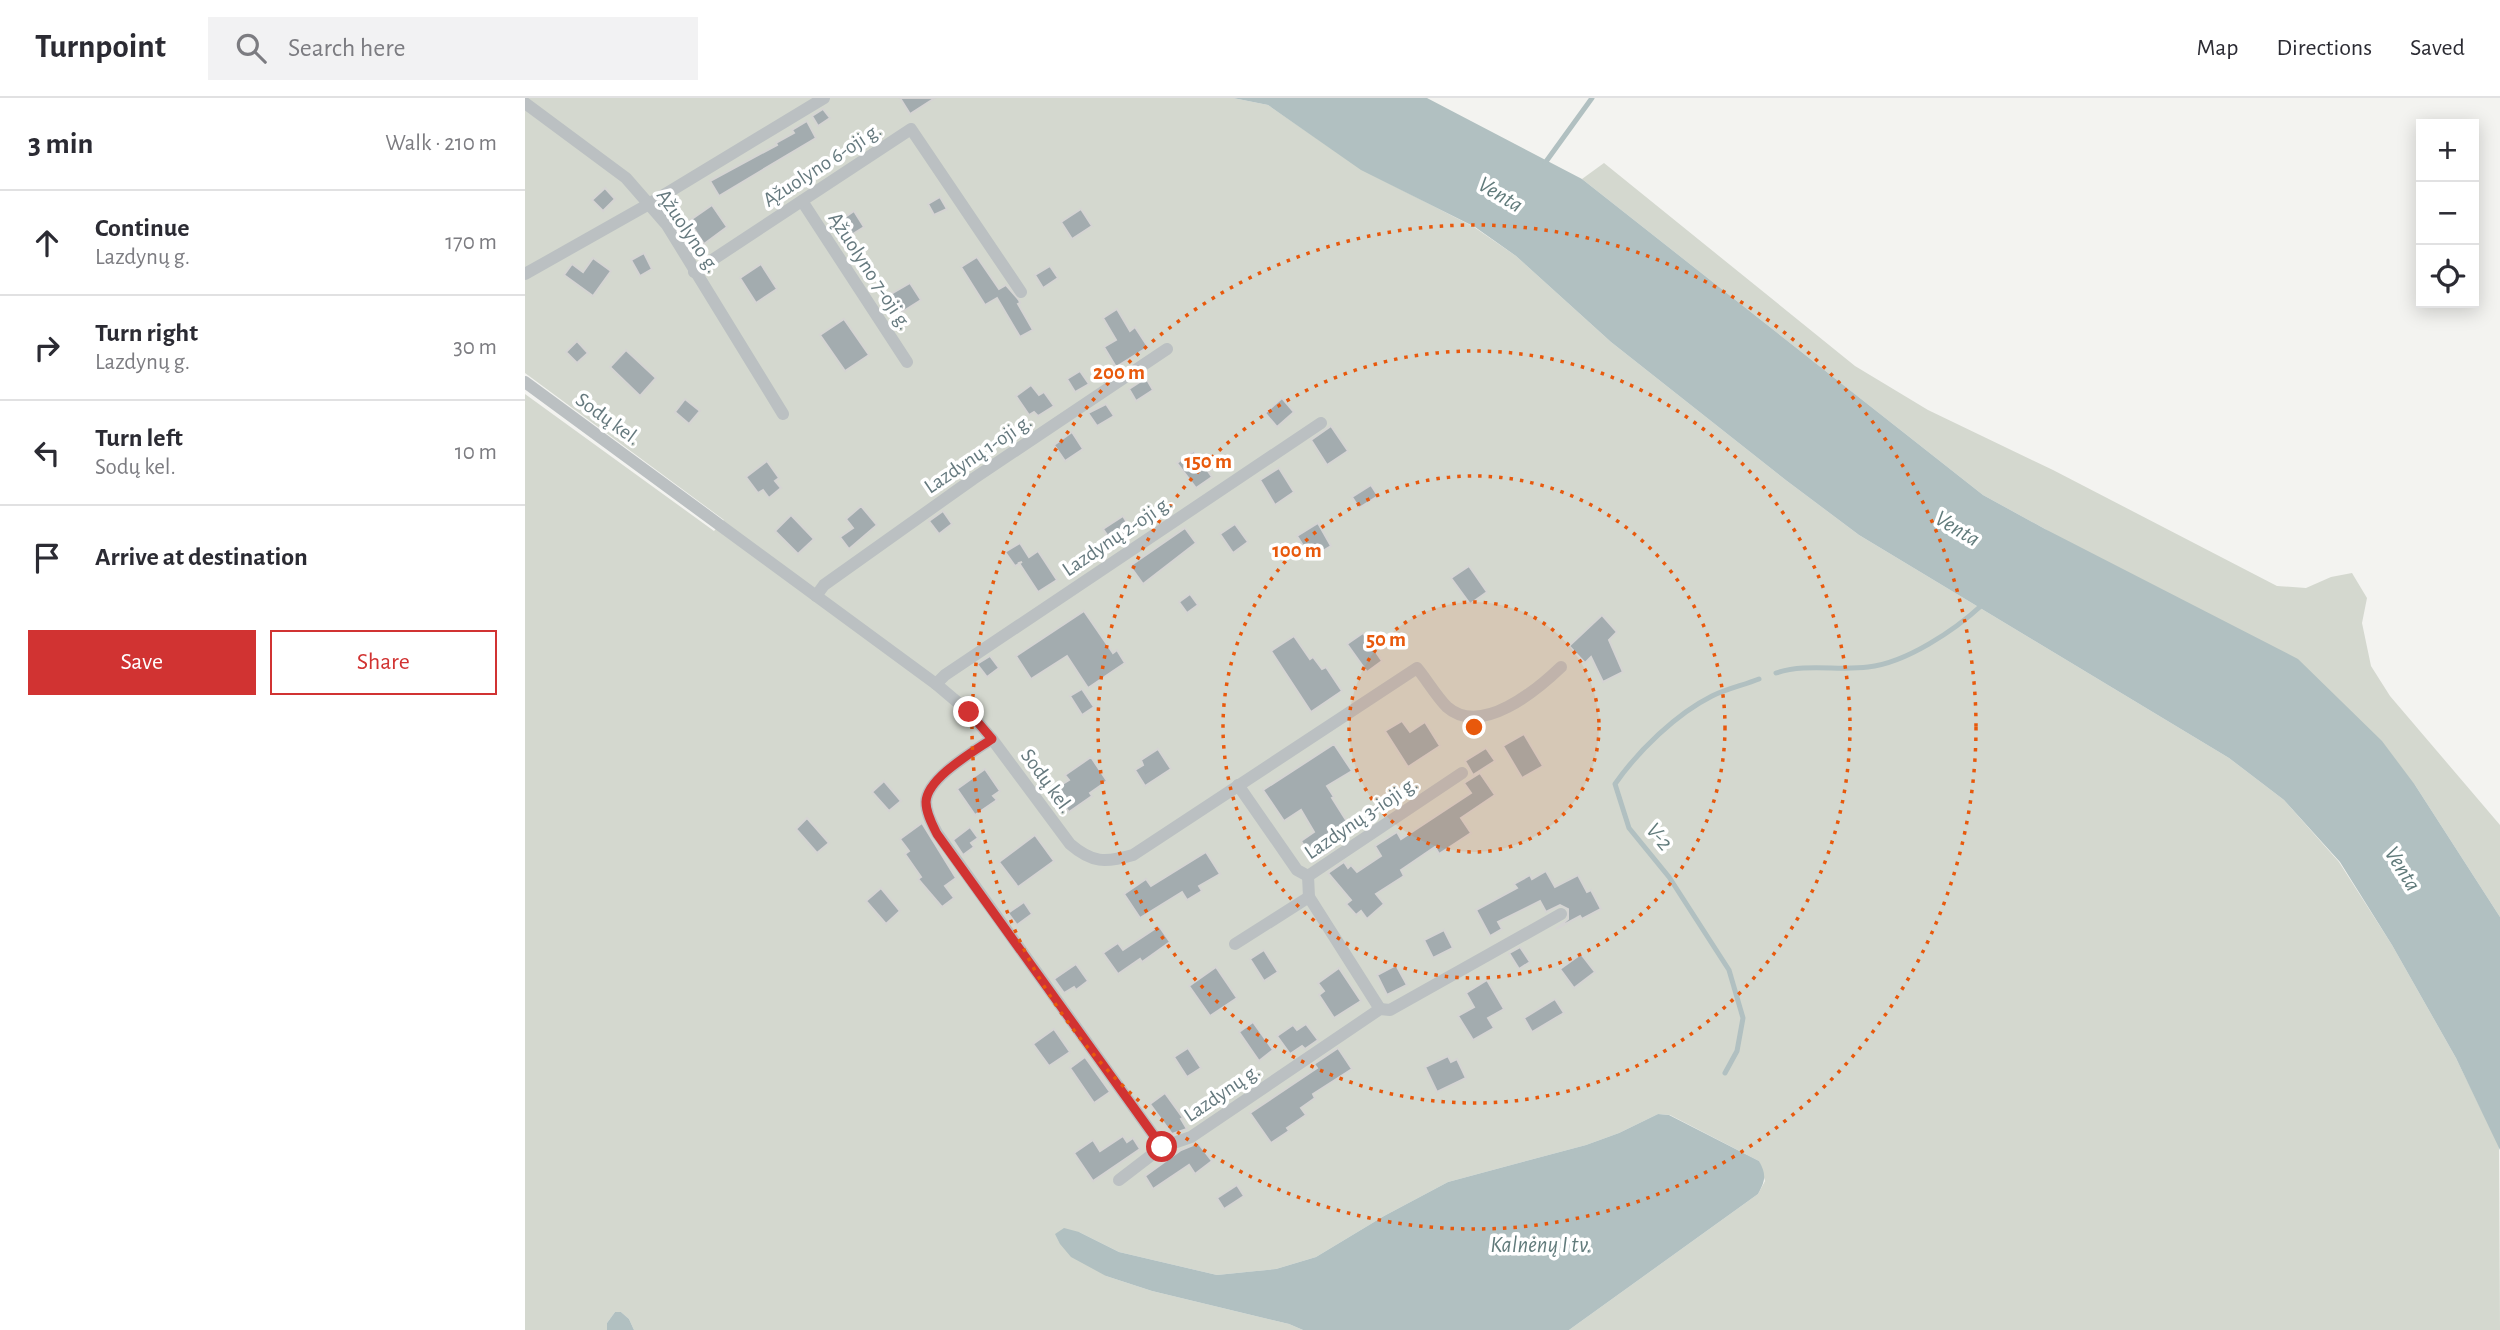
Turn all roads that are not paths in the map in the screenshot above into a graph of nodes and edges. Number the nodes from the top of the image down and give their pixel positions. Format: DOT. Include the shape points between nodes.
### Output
graph roads {
  1 [pos="824,98"];
  2 [pos="525,103"];
  3 [pos="802,201"];
  4 [pos="649,204"];
  5 [pos="694,271"];
  6 [pos="525,274"];
  7 [pos="1021,292"];
  8 [pos="1167,349"];
  9 [pos="907,362"];
  10 [pos="525,382"];
  11 [pos="783,414"];
  12 [pos="1321,423"];
  13 [pos="816,596"];
  14 [pos="1561,667"];
  15 [pos="936,684"];
  16 [pos="992,739"];
  17 [pos="1462,773"];
  18 [pos="1238,785"];
  19 [pos="1308,876"];
  20 [pos="1309,897"];
  21 [pos="1561,914"];
  22 [pos="1234,944"];
  23 [pos="1380,1009"];
  24 [pos="1162,1147"];
  25 [pos="1119,1180"];
  1 -- 4 [label="street"];
  2 -- 4 [label="street, Ąžuolyno g." via="626,178"];
  3 -- 5 [label="street, Ąžuolyno 6-oji g."];
  3 -- 7 [label="street, Ąžuolyno 6-oji g." via="911,129"];
  3 -- 9 [label="street, Ąžuolyno 7-oji g."];
  4 -- 5 [label="street, Ąžuolyno g."];
  4 -- 6 [label="street"];
  5 -- 11 [label="street, Ąžuolyno g."];
  8 -- 13 [label="street, Lazdynų 1-oji g." via="973,479"];
  10 -- 13 [label="street, Sodų kel."];
  12 -- 15 [label="street, Lazdynų 2-oji g."];
  13 -- 15 [label="street, Sodų kel."];
  14 -- 18 [label="street, Sodų kel." via="1526,696 1478,717 1462,716 1448,707 1417,668"];
  15 -- 16 [label="street, Sodų kel."];
  16 -- 18 [label="street, Sodų kel." via="1070,844 1085,857 1098,860 1133,855"];
  16 -- 24 [label="street" via="929,789 929,815 937,834"];
  17 -- 19 [label="street, Lazdynų 3-ioji g."];
  18 -- 19 [label="street, Lazdynų 3-ioji g." via="1297,870"];
  19 -- 20 [label="street"];
  20 -- 22 [label="street"];
  20 -- 23 [label="street"];
  21 -- 23 [label="street, Lazdynų g." via="1390,1010"];
  23 -- 24 [label="street, Lazdynų g." via="1191,1137"];
  24 -- 25 [label="street, Lazdynų g."];
}
